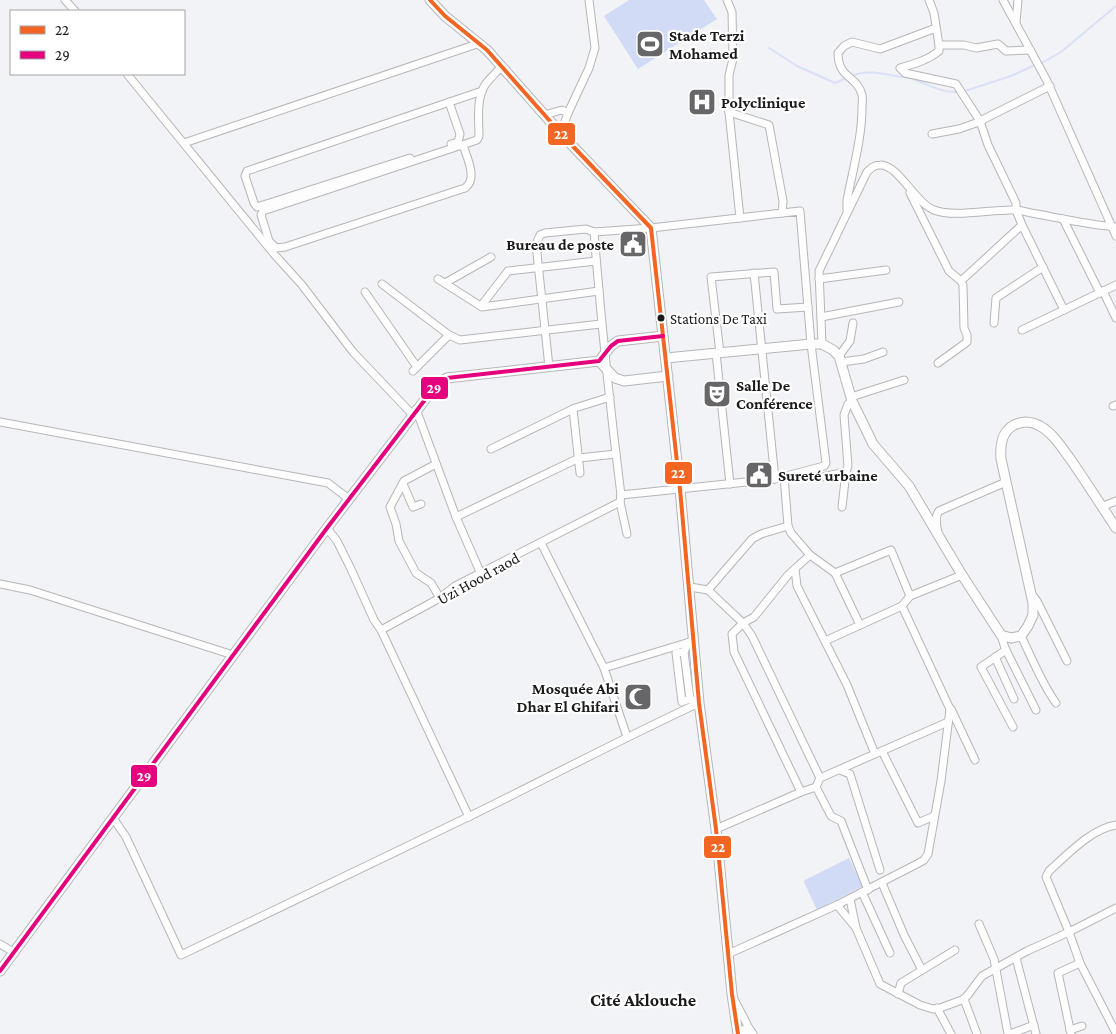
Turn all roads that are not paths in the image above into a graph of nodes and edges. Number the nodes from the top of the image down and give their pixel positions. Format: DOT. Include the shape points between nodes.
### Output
graph roads {
  1 [pos="65,0"];
  2 [pos="430,0"];
  3 [pos="589,0"];
  4 [pos="727,0"];
  5 [pos="929,0"];
  6 [pos="1003,0"];
  7 [pos="1018,0"];
  8 [pos="74,10"];
  9 [pos="1016,22"];
  10 [pos="936,28"];
  11 [pos="478,44"];
  12 [pos="939,45"];
  13 [pos="1032,52"];
  14 [pos="501,67"];
  15 [pos="128,75"];
  16 [pos="1048,84"];
  17 [pos="482,91"];
  18 [pos="449,102"];
  19 [pos="729,112"];
  20 [pos="568,113"];
  21 [pos="544,115"];
  22 [pos="980,121"];
  23 [pos="561,133"];
  24 [pos="932,134"];
  25 [pos="184,143"];
  26 [pos="463,145"];
  27 [pos="906,185"];
  28 [pos="1016,210"];
  29 [pos="848,211"];
  30 [pos="782,213"];
  31 [pos="740,218"];
  32 [pos="1063,219"];
  33 [pos="1022,226"];
  34 [pos="1114,226"];
  35 [pos="651,228"];
  36 [pos="594,232"];
  37 [pos="1116,236"];
  38 [pos="491,257"];
  39 [pos="596,261"];
  40 [pos="1043,267"];
  41 [pos="539,268"];
  42 [pos="886,270"];
  43 [pos="754,273"];
  44 [pos="438,279"];
  45 [pos="819,280"];
  46 [pos="961,281"];
  47 [pos="445,283"];
  48 [pos="382,284"];
  49 [pos="1116,285"];
  50 [pos="599,291"];
  51 [pos="365,292"];
  52 [pos="1102,292"];
  53 [pos="542,299"];
  54 [pos="899,302"];
  55 [pos="482,306"];
  56 [pos="808,307"];
  57 [pos="1064,310"];
  58 [pos="821,317"];
  59 [pos="1116,318"];
  60 [pos="853,323"];
  61 [pos="994,323"];
  62 [pos="602,324"];
  63 [pos="1022,330"];
  64 [pos="545,331"];
  65 [pos="449,335"];
  66 [pos="663,336"];
  67 [pos="811,344"];
  68 [pos="822,344"];
  69 [pos="761,349"];
  70 [pos="606,352"];
  71 [pos="883,352"];
  72 [pos="718,353"];
  73 [pos="666,358"];
  74 [pos="840,359"];
  75 [pos="599,362"];
  76 [pos="938,363"];
  77 [pos="549,367"];
  78 [pos="608,371"];
  79 [pos="668,376"];
  80 [pos="904,380"];
  81 [pos="610,398"];
  82 [pos="852,399"];
  83 [pos="573,409"];
  84 [pos="414,412"];
  85 [pos="0,422"];
  86 [pos="491,449"];
  87 [pos="616,454"];
  88 [pos="579,458"];
  89 [pos="436,464"];
  90 [pos="846,472"];
  91 [pos="580,473"];
  92 [pos="784,476"];
  93 [pos="775,479"];
  94 [pos="1006,482"];
  95 [pos="403,484"];
  96 [pos="730,484"];
  97 [pos="680,490"];
  98 [pos="350,499"];
  99 [pos="620,499"];
  100 [pos="1116,501"];
  101 [pos="421,504"];
  102 [pos="1106,505"];
  103 [pos="842,507"];
  104 [pos="456,517"];
  105 [pos="788,526"];
  106 [pos="327,528"];
  107 [pos="1116,528"];
  108 [pos="627,534"];
  109 [pos="938,536"];
  110 [pos="541,544"];
  111 [pos="810,555"];
  112 [pos="795,569"];
  113 [pos="835,573"];
  114 [pos="481,574"];
  115 [pos="962,575"];
  116 [pos="0,584"];
  117 [pos="690,587"];
  118 [pos="708,590"];
  119 [pos="1031,593"];
  120 [pos="910,596"];
  121 [pos="440,598"];
  122 [pos="902,606"];
  123 [pos="743,623"];
  124 [pos="860,625"];
  125 [pos="381,630"];
  126 [pos="1001,635"];
  127 [pos="1021,636"];
  128 [pos="690,642"];
  129 [pos="825,642"];
  130 [pos="1006,650"];
  131 [pos="233,655"];
  132 [pos="995,657"];
  133 [pos="1067,661"];
  134 [pos="604,668"];
  135 [pos="1014,698"];
  136 [pos="699,703"];
  137 [pos="1056,703"];
  138 [pos="950,709"];
  139 [pos="1036,710"];
  140 [pos="948,722"];
  141 [pos="1013,727"];
  142 [pos="627,737"];
  143 [pos="879,753"];
  144 [pos="975,760"];
  145 [pos="840,770"];
  146 [pos="820,778"];
  147 [pos="816,787"];
  148 [pos="801,792"];
  149 [pos="469,816"];
  150 [pos="934,816"];
  151 [pos="113,818"];
  152 [pos="1116,825"];
  153 [pos="716,828"];
  154 [pos="880,870"];
  155 [pos="882,883"];
  156 [pos="865,891"];
  157 [pos="850,899"];
  158 [pos="837,905"];
  159 [pos="1116,908"];
  160 [pos="979,924"];
  161 [pos="856,928"];
  162 [pos="1069,932"];
  163 [pos="0,944"];
  164 [pos="955,950"];
  165 [pos="14,953"];
  166 [pos="890,953"];
  167 [pos="728,954"];
  168 [pos="1016,958"];
  169 [pos="1080,963"];
  170 [pos="996,969"];
  171 [pos="922,970"];
  172 [pos="0,971"];
  173 [pos="732,994"];
  174 [pos="898,994"];
  175 [pos="964,999"];
  176 [pos="937,1008"];
  177 [pos="1034,1025"];
  178 [pos="1082,1026"];
  179 [pos="1071,1032"];
  180 [pos="752,1033"];
  181 [pos="1116,1033"];
  182 [pos="738,1034"];
  183 [pos="951,1034"];
  184 [pos="977,1034"];
  185 [pos="1009,1034"];
  186 [pos="1036,1034"];
  1 -- 8 [label="street"];
  2 -- 11 [label="main road"];
  3 -- 20 [label="street" via="595,48 590,68"];
  4 -- 19 [label="street" via="732,12 733,59 729,75"];
  5 -- 10 [label="street"];
  6 -- 9 [label="street"];
  7 -- 9 [label="street"];
  9 -- 13 [label="street"];
  10 -- 12 [label="street"];
  10 -- 29 [label="street" via="880,49 852,42 838,53 843,73 854,80 862,95 862,125 847,200"];
  11 -- 14 [label="main road"];
  11 -- 25 [label="street"];
  12 -- 13 [label="street" via="976,48 998,44 1006,51"];
  12 -- 22 [label="street" via="934,55 900,68 905,73 956,84"];
  13 -- 16 [label="street"];
  14 -- 17 [label="street"];
  14 -- 21 [label="main road"];
  15 -- 25 [label="street"];
  16 -- 22 [label="street"];
  16 -- 34 [label="street"];
  17 -- 18 [label="street"];
  17 -- 26 [label="street" via="480,136"];
  18 -- 18 [label="street" via="247,171 245,176 254,203 261,206 458,142 460,134"];
  19 -- 30 [label="street" via="769,125 784,201"];
  19 -- 31 [label="street"];
  20 -- 21 [label="street" via="562,110"];
  20 -- 23 [label="street"];
  21 -- 23 [label="main road"];
  22 -- 24 [label="street"];
  22 -- 28 [label="street" via="1016,203"];
  23 -- 35 [label="main road"];
  25 -- 84 [label="street" via="302,284 353,352"];
  26 -- 26 [label="street" via="264,211 260,215 270,244 276,248 285,247 465,188 472,179"];
  27 -- 28 [label="street" via="935,211"];
  27 -- 29 [label="street" via="887,166 874,166 867,172"];
  27 -- 46 [label="street" via="949,271"];
  28 -- 32 [label="street"];
  28 -- 33 [label="street"];
  29 -- 45 [label="street" via="819,271"];
  30 -- 31 [label="street"];
  30 -- 56 [label="street" via="800,211"];
  31 -- 35 [label="street"];
  32 -- 34 [label="street"];
  32 -- 52 [label="street"];
  33 -- 40 [label="street"];
  33 -- 46 [label="street"];
  34 -- 37 [label="street"];
  35 -- 36 [label="street"];
  35 -- 66 [label="main road"];
  36 -- 39 [label="street"];
  36 -- 41 [label="street" via="586,229 540,235 536,244"];
  38 -- 47 [label="street"];
  39 -- 41 [label="street"];
  39 -- 50 [label="street"];
  40 -- 57 [label="street"];
  40 -- 61 [label="street" via="996,298"];
  41 -- 53 [label="street"];
  41 -- 55 [label="street" via="508,271"];
  42 -- 45 [label="street"];
  43 -- 56 [label="street" via="774,272 777,309"];
  43 -- 69 [label="street"];
  43 -- 72 [label="street" via="712,277"];
  44 -- 47 [label="street"];
  45 -- 58 [label="street"];
  46 -- 76 [label="street" via="968,342"];
  47 -- 55 [label="street"];
  48 -- 65 [label="street"];
  49 -- 52 [label="street"];
  50 -- 53 [label="street"];
  50 -- 62 [label="street"];
  51 -- 65 [label="street" via="415,369"];
  52 -- 57 [label="street"];
  52 -- 59 [label="street"];
  53 -- 55 [label="street"];
  53 -- 64 [label="street"];
  54 -- 58 [label="street"];
  56 -- 67 [label="street"];
  57 -- 63 [label="street"];
  58 -- 68 [label="street"];
  60 -- 74 [label="street" via="850,342"];
  62 -- 64 [label="street"];
  62 -- 70 [label="street"];
  64 -- 65 [label="street" via="460,340"];
  64 -- 77 [label="street"];
  66 -- 70 [label="main road" via="618,341"];
  66 -- 73 [label="main road"];
  67 -- 68 [label="main road"];
  67 -- 69 [label="main road"];
  67 -- 92 [label="street, Uzi Hood raod" via="826,463"];
  68 -- 74 [label="main road"];
  69 -- 72 [label="main road"];
  69 -- 93 [label="street"];
  70 -- 75 [label="main road"];
  70 -- 78 [label="street"];
  71 -- 74 [label="street" via="864,359"];
  72 -- 73 [label="main road"];
  72 -- 96 [label="street"];
  73 -- 79 [label="main road"];
  74 -- 82 [label="main road"];
  75 -- 77 [label="main road"];
  75 -- 78 [label="main road"];
  77 -- 84 [label="main road" via="447,378 437,384"];
  78 -- 79 [label="main road" via="624,381"];
  78 -- 81 [label="street"];
  79 -- 97 [label="main road"];
  80 -- 82 [label="street"];
  81 -- 83 [label="street"];
  81 -- 87 [label="street"];
  82 -- 90 [label="street" via="844,415"];
  82 -- 109 [label="main road" via="873,444 909,486"];
  83 -- 86 [label="street"];
  83 -- 88 [label="street"];
  84 -- 89 [label="street"];
  84 -- 98 [label="main road"];
  85 -- 98 [label="street" via="328,483"];
  87 -- 88 [label="street"];
  87 -- 99 [label="street"];
  88 -- 91 [label="street"];
  88 -- 104 [label="street"];
  89 -- 95 [label="street"];
  89 -- 104 [label="street"];
  90 -- 92 [label="street" via="822,477"];
  90 -- 103 [label="street"];
  92 -- 93 [label="street, Uzi Hood raod"];
  92 -- 105 [label="street"];
  93 -- 96 [label="street, Uzi Hood raod"];
  94 -- 107 [label="main road" via="1000,446 1004,435 1017,424 1032,422 1058,442"];
  94 -- 109 [label="street" via="939,511 936,518"];
  94 -- 119 [label="main road"];
  95 -- 101 [label="street" via="413,507"];
  95 -- 121 [label="street" via="390,507 399,541 416,573 431,583"];
  96 -- 97 [label="street, Uzi Hood raod"];
  97 -- 99 [label="street, Uzi Hood raod"];
  97 -- 117 [label="main road"];
  98 -- 106 [label="main road"];
  99 -- 108 [label="street"];
  99 -- 110 [label="street, Uzi Hood raod"];
  100 -- 102 [label="street"];
  104 -- 114 [label="street"];
  105 -- 111 [label="street"];
  105 -- 118 [label="street" via="752,539"];
  106 -- 125 [label="street" via="337,541"];
  106 -- 131 [label="main road"];
  109 -- 115 [label="main road"];
  110 -- 114 [label="street, Uzi Hood raod"];
  110 -- 134 [label="street"];
  111 -- 112 [label="street"];
  111 -- 113 [label="street"];
  112 -- 123 [label="street" via="754,617"];
  112 -- 129 [label="street" via="798,586"];
  113 -- 120 [label="street" via="891,550"];
  113 -- 124 [label="street"];
  114 -- 121 [label="street, Uzi Hood raod" via="455,586"];
  115 -- 120 [label="street"];
  115 -- 126 [label="main road"];
  116 -- 131 [label="street" via="30,590"];
  117 -- 118 [label="street"];
  117 -- 128 [label="main road"];
  118 -- 123 [label="street"];
  119 -- 127 [label="main road" via="1033,615"];
  119 -- 133 [label="street"];
  120 -- 122 [label="street"];
  121 -- 125 [label="street, Uzi Hood raod"];
  122 -- 124 [label="street"];
  122 -- 138 [label="street"];
  123 -- 146 [label="street"];
  123 -- 148 [label="street" via="732,634 734,652"];
  124 -- 129 [label="street"];
  125 -- 149 [label="street"];
  126 -- 127 [label="main road"];
  126 -- 130 [label="street"];
  127 -- 137 [label="street" via="1046,690"];
  128 -- 134 [label="street"];
  128 -- 136 [label="main road"];
  128 -- 136 [label="street" via="684,652 676,654 682,702 690,699"];
  129 -- 143 [label="street"];
  130 -- 132 [label="street"];
  130 -- 139 [label="street"];
  131 -- 151 [label="main road"];
  132 -- 135 [label="street"];
  132 -- 141 [label="street" via="980,667"];
  134 -- 142 [label="street"];
  136 -- 142 [label="street"];
  136 -- 153 [label="main road"];
  138 -- 140 [label="street"];
  138 -- 144 [label="street"];
  140 -- 143 [label="street"];
  140 -- 150 [label="street"];
  142 -- 149 [label="street"];
  143 -- 145 [label="street"];
  143 -- 150 [label="street" via="918,823"];
  145 -- 146 [label="street"];
  145 -- 154 [label="street" via="850,774"];
  146 -- 147 [label="street"];
  147 -- 148 [label="street"];
  147 -- 156 [label="street" via="831,816 841,821"];
  148 -- 153 [label="street"];
  149 -- 151 [label="street" via="181,955 126,837"];
  150 -- 155 [label="street" via="928,854 924,860"];
  151 -- 165 [label="main road"];
  152 -- 162 [label="street" via="1090,836 1046,877"];
  153 -- 167 [label="main road"];
  155 -- 156 [label="street"];
  155 -- 171 [label="street"];
  156 -- 157 [label="street"];
  156 -- 166 [label="street"];
  157 -- 158 [label="street"];
  157 -- 161 [label="street"];
  158 -- 161 [label="street"];
  158 -- 167 [label="street"];
  159 -- 162 [label="street"];
  160 -- 170 [label="street"];
  161 -- 174 [label="street" via="876,978"];
  162 -- 168 [label="street"];
  162 -- 169 [label="street"];
  163 -- 165 [label="street"];
  164 -- 171 [label="street"];
  165 -- 172 [label="main road"];
  167 -- 173 [label="main road"];
  168 -- 170 [label="street"];
  168 -- 177 [label="street"];
  169 -- 179 [label="street" via="1058,974"];
  169 -- 181 [label="street"];
  170 -- 175 [label="street" via="979,978"];
  170 -- 185 [label="street"];
  171 -- 174 [label="street" via="901,983"];
  173 -- 180 [label="street"];
  173 -- 182 [label="main road"];
  174 -- 176 [label="street" via="920,1005"];
  175 -- 176 [label="street"];
  175 -- 184 [label="street"];
  176 -- 183 [label="street"];
  177 -- 185 [label="street"];
  177 -- 186 [label="street"];
  178 -- 179 [label="street"];
  180 -- 182 [label="main road" via="745,1030"];
}
